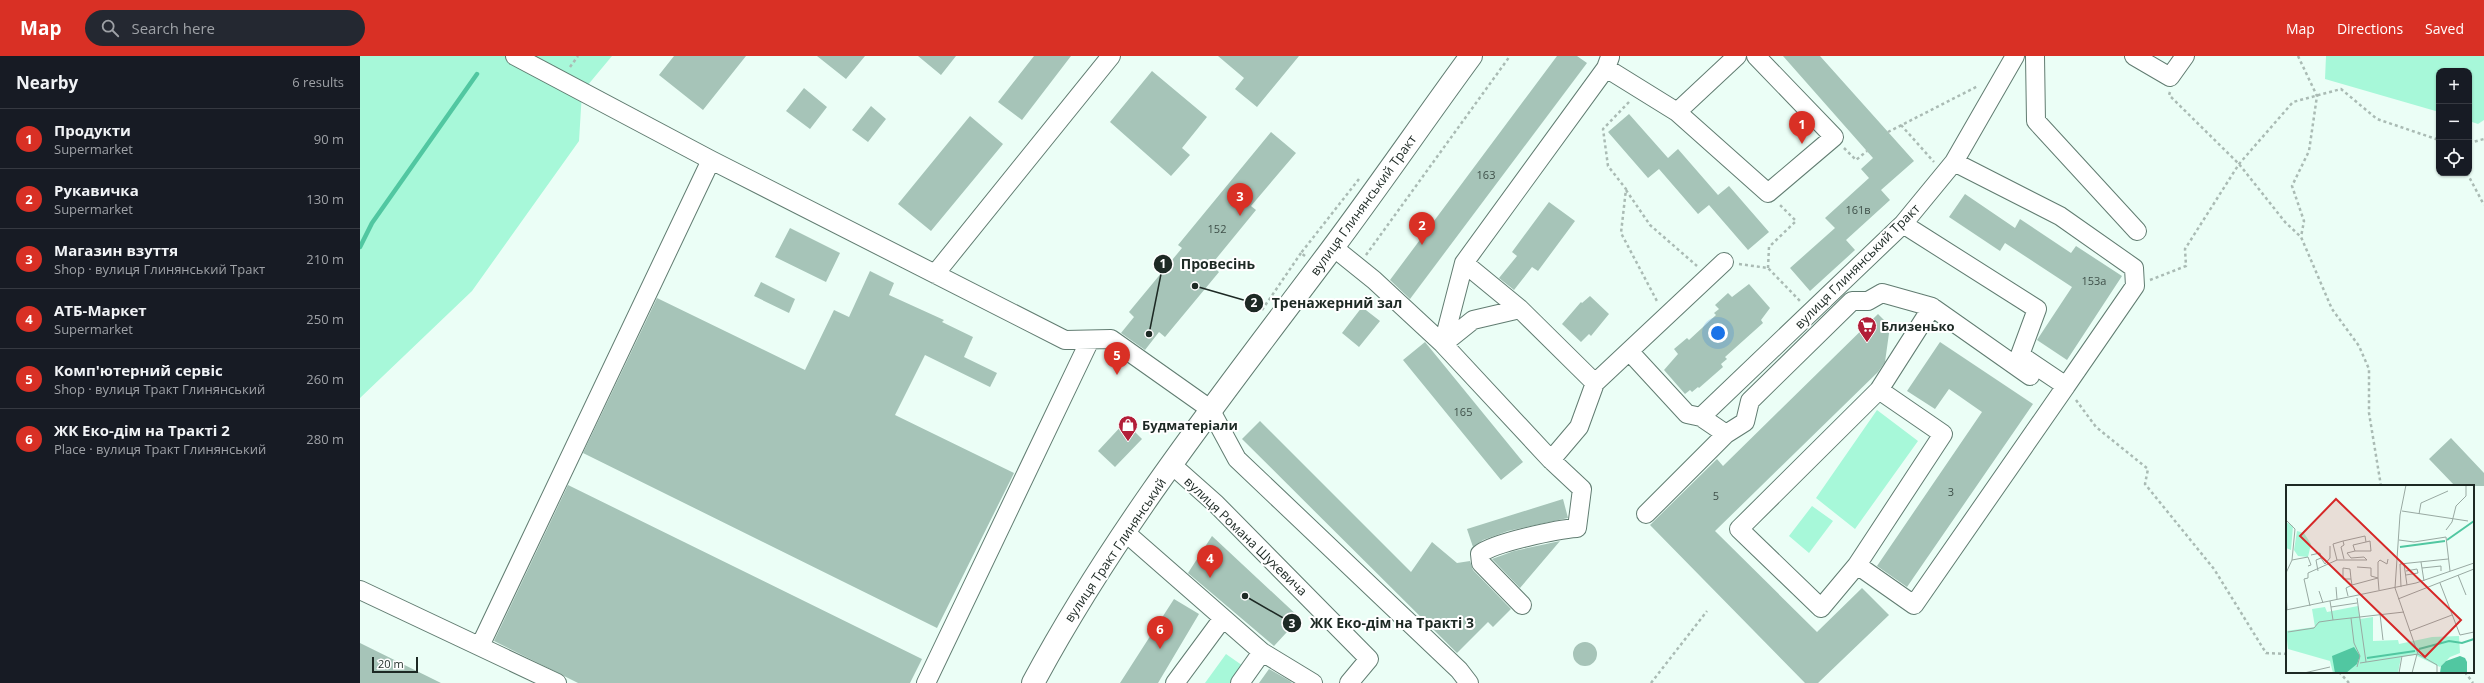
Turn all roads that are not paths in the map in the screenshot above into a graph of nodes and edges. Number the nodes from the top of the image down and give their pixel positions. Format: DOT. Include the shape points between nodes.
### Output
graph roads {
  1 [pos="514,56"];
  2 [pos="1111,56"];
  3 [pos="1471,56"];
  4 [pos="1737,56"];
  5 [pos="1756,56"];
  6 [pos="2015,56"];
  7 [pos="2035,56"];
  8 [pos="2134,56"];
  9 [pos="2185,56"];
  10 [pos="1608,62"];
  11 [pos="1677,112"];
  12 [pos="711,160"];
  13 [pos="1949,168"];
  14 [pos="1902,224"];
  15 [pos="2136,230"];
  16 [pos="1333,247"];
  17 [pos="1724,262"];
  18 [pos="1464,263"];
  19 [pos="935,274"];
  20 [pos="1932,307"];
  21 [pos="1520,309"];
  22 [pos="1090,340"];
  23 [pos="1443,344"];
  24 [pos="1629,351"];
  25 [pos="1595,382"];
  26 [pos="1879,390"];
  27 [pos="2063,391"];
  28 [pos="1206,414"];
  29 [pos="1701,417"];
  30 [pos="1726,434"];
  31 [pos="1551,460"];
  32 [pos="1172,465"];
  33 [pos="1646,514"];
  34 [pos="1126,533"];
  35 [pos="1857,565"];
  36 [pos="360,590"];
  37 [pos="1522,605"];
  38 [pos="1223,618"];
  39 [pos="480,646"];
  40 [pos="1262,652"];
  41 [pos="557,683"];
  42 [pos="926,683"];
  43 [pos="1033,683"];
  44 [pos="1175,683"];
  45 [pos="1240,683"];
  46 [pos="1313,683"];
  47 [pos="1349,683"];
  48 [pos="1469,683"];
  1 -- 12 [label="street"];
  2 -- 19 [label="street"];
  3 -- 16 [label="main road, вулиця Глинянський Тракт"];
  4 -- 11 [label="street"];
  5 -- 11 [label="street" via="1834,137 1768,193"];
  6 -- 13 [label="street, вулиця Глинянський Тракт"];
  7 -- 15 [label="street" via="2036,121"];
  8 -- 9 [label="street" via="2170,77"];
  10 -- 11 [label="street" via="1640,90"];
  10 -- 18 [label="street"];
  12 -- 19 [label="street"];
  12 -- 39 [label="street"];
  13 -- 14 [label="street, вулиця Глинянський Тракт"];
  13 -- 27 [label="street" via="2060,216 2134,268 2134,286"];
  14 -- 27 [label="street" via="2037,309 2020,355"];
  14 -- 29 [label="street, вулиця Глинянський Тракт"];
  16 -- 23 [label="street"];
  16 -- 28 [label="main road, вулиця Глинянський Тракт"];
  17 -- 24 [label="street"];
  18 -- 21 [label="street"];
  18 -- 23 [label="street"];
  19 -- 22 [label="street" via="1065,340"];
  20 -- 26 [label="street"];
  20 -- 27 [label="street"];
  20 -- 30 [label="street" via="1882,293 1868,301 1852,301 1750,401 1744,422"];
  21 -- 23 [label="street" via="1473,320"];
  21 -- 25 [label="street"];
  22 -- 28 [label="street" via="1111,339"];
  22 -- 42 [label="street"];
  23 -- 31 [label="street"];
  24 -- 25 [label="street"];
  24 -- 29 [label="street" via="1687,414"];
  25 -- 31 [label="street" via="1579,427"];
  26 -- 35 [label="street" via="1943,434"];
  26 -- 35 [label="street" via="1739,529 1821,608"];
  27 -- 35 [label="street" via="1914,605"];
  28 -- 32 [label="main road, вулиця Тракт Глинянський"];
  28 -- 48 [label="street" via="1237,459 1460,670"];
  29 -- 30 [label="street"];
  30 -- 33 [label="street"];
  31 -- 37 [label="street" via="1582,490 1577,528 1502,545 1484,551 1479,558"];
  32 -- 34 [label="main road, вулиця Тракт Глинянський"];
  32 -- 47 [label="street, вулиця Романа Шухевича" via="1216,504 1369,659"];
  34 -- 38 [label="street"];
  34 -- 43 [label="main road, вулиця Тракт Глинянський" via="1062,628"];
  36 -- 39 [label="street"];
  38 -- 40 [label="street"];
  38 -- 44 [label="street"];
  39 -- 41 [label="street"];
  40 -- 45 [label="street"];
  40 -- 46 [label="street"];
}
